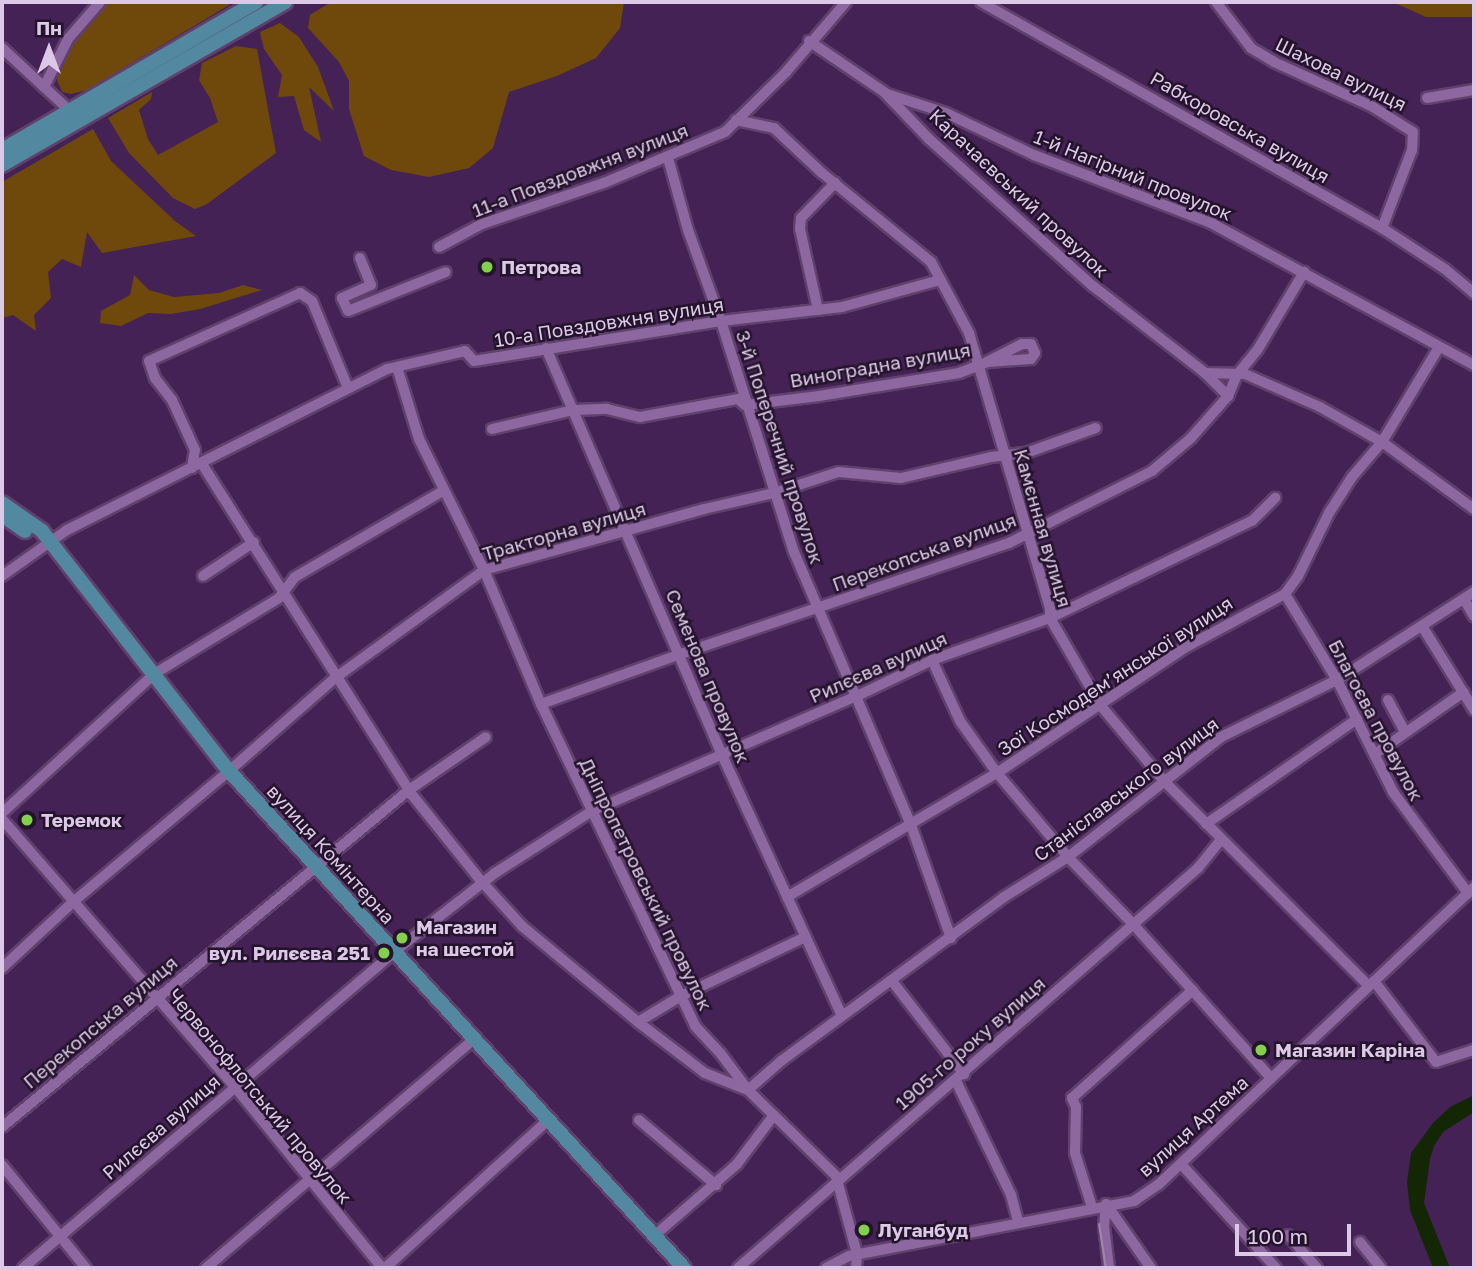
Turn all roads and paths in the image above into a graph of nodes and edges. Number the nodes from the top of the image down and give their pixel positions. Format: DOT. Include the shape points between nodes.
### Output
graph roads {
  1 [pos="100,2"];
  2 [pos="256,2"];
  3 [pos="285,2"];
  4 [pos="846,2"];
  5 [pos="981,2"];
  6 [pos="1216,2"];
  7 [pos="809,40"];
  8 [pos="2,48"];
  9 [pos="44,87"];
  10 [pos="1474,90"];
  11 [pos="884,92"];
  12 [pos="1427,98"];
  13 [pos="69,110"];
  14 [pos="736,120"];
  15 [pos="2,150"];
  16 [pos="668,158"];
  17 [pos="2,165"];
  18 [pos="835,183"];
  19 [pos="1382,228"];
  20 [pos="439,247"];
  21 [pos="360,258"];
  22 [pos="446,272"];
  23 [pos="1304,272"];
  24 [pos="940,280"];
  25 [pos="1474,293"];
  26 [pos="818,310"];
  27 [pos="721,321"];
  28 [pos="1440,347"];
  29 [pos="546,348"];
  30 [pos="983,365"];
  31 [pos="1474,365"];
  32 [pos="397,367"];
  33 [pos="1205,373"];
  34 [pos="1237,376"];
  35 [pos="348,388"];
  36 [pos="1228,396"];
  37 [pos="745,405"];
  38 [pos="573,410"];
  39 [pos="1096,428"];
  40 [pos="492,429"];
  41 [pos="1382,442"];
  42 [pos="1004,455"];
  43 [pos="197,466"];
  44 [pos="443,491"];
  45 [pos="774,494"];
  46 [pos="1275,498"];
  47 [pos="2,502"];
  48 [pos="1474,509"];
  49 [pos="2,515"];
  50 [pos="627,531"];
  51 [pos="1027,534"];
  52 [pos="52,542"];
  53 [pos="254,542"];
  54 [pos="484,570"];
  55 [pos="2,576"];
  56 [pos="203,576"];
  57 [pos="282,592"];
  58 [pos="1474,592"];
  59 [pos="1285,594"];
  60 [pos="1464,599"];
  61 [pos="818,609"];
  62 [pos="1474,616"];
  63 [pos="1050,618"];
  64 [pos="1422,626"];
  65 [pos="678,655"];
  66 [pos="932,660"];
  67 [pos="154,674"];
  68 [pos="335,678"];
  69 [pos="1337,680"];
  70 [pos="1464,692"];
  71 [pos="857,696"];
  72 [pos="1388,699"];
  73 [pos="541,704"];
  74 [pos="1101,706"];
  75 [pos="1474,710"];
  76 [pos="1357,719"];
  77 [pos="1405,732"];
  78 [pos="486,737"];
  79 [pos="1375,754"];
  80 [pos="722,755"];
  81 [pos="229,771"];
  82 [pos="997,773"];
  83 [pos="1164,781"];
  84 [pos="409,790"];
  85 [pos="592,811"];
  86 [pos="2,813"];
  87 [pos="2,819"];
  88 [pos="1206,824"];
  89 [pos="911,825"];
  90 [pos="1221,840"];
  91 [pos="1068,857"];
  92 [pos="318,867"];
  93 [pos="482,882"];
  94 [pos="1471,890"];
  95 [pos="787,897"];
  96 [pos="73,902"];
  97 [pos="1132,923"];
  98 [pos="804,937"];
  99 [pos="951,937"];
  100 [pos="394,952"];
  101 [pos="2,968"];
  102 [pos="892,981"];
  103 [pos="1373,984"];
  104 [pos="1193,990"];
  105 [pos="681,996"];
  106 [pos="155,998"];
  107 [pos="842,1016"];
  108 [pos="638,1023"];
  109 [pos="474,1039"];
  110 [pos="1474,1050"];
  111 [pos="960,1078"];
  112 [pos="1271,1078"];
  113 [pos="235,1087"];
  114 [pos="748,1090"];
  115 [pos="774,1115"];
  116 [pos="548,1120"];
  117 [pos="639,1120"];
  118 [pos="2,1127"];
  119 [pos="1181,1164"];
  120 [pos="2,1166"];
  121 [pos="310,1181"];
  122 [pos="837,1182"];
  123 [pos="716,1185"];
  124 [pos="1105,1204"];
  125 [pos="1092,1207"];
  126 [pos="1018,1221"];
  127 [pos="1288,1235"];
  128 [pos="654,1236"];
  129 [pos="59,1238"];
  130 [pos="1360,1242"];
  131 [pos="857,1254"];
  132 [pos="23,1268"];
  133 [pos="86,1268"];
  134 [pos="206,1268"];
  135 [pos="384,1268"];
  136 [pos="684,1268"];
  137 [pos="738,1268"];
  138 [pos="826,1268"];
  139 [pos="856,1268"];
  140 [pos="1109,1268"];
  141 [pos="1151,1268"];
  142 [pos="1276,1268"];
  143 [pos="1317,1268"];
  144 [pos="1381,1268"];
  1 -- 9 [label="street" via="68,39"];
  2 -- 13 [label="main road"];
  3 -- 17 [label="main road"];
  4 -- 7 [label="street, 11-а Повздовжня вулиця"];
  5 -- 19 [label="street, Рабкоровська вулиця"];
  6 -- 19 [label="street, Шахова вулиця" via="1251,48 1373,107 1413,132 1412,150"];
  7 -- 11 [label="street, Карачаєвський провулок"];
  7 -- 14 [label="street, 11-а Повздовжня вулиця" via="786,72"];
  8 -- 9 [label="street"];
  9 -- 13 [label="street"];
  10 -- 12 [label="street"];
  11 -- 23 [label="street, 1-й Нагірний провулок" via="946,113 1034,155 1211,223"];
  11 -- 33 [label="street, Карачаєвський провулок" via="929,139 1093,286"];
  13 -- 15 [label="main road"];
  14 -- 16 [label="street, 11-а Повздовжня вулиця" via="725,132"];
  14 -- 18 [label="street, Камєнная вулиця" via="774,128"];
  16 -- 20 [label="street, 11-а Повздовжня вулиця" via="482,224"];
  16 -- 27 [label="street, 3-й Поперечний провулок"];
  18 -- 24 [label="street, Камєнная вулиця" via="931,262"];
  18 -- 26 [label="street" via="801,218"];
  19 -- 25 [label="street, Рабкоровська вулиця"];
  21 -- 22 [label="street" via="371,285 342,298 348,310"];
  23 -- 28 [label="street, 1-й Нагірний провулок"];
  23 -- 34 [label="street, Перекопська вулиця"];
  24 -- 26 [label="street, 10-а Повздовжня вулиця"];
  24 -- 30 [label="street, Камєнная вулиця"];
  26 -- 27 [label="street, 10-а Повздовжня вулиця"];
  27 -- 29 [label="street, 10-а Повздовжня вулиця"];
  27 -- 37 [label="street, 3-й Поперечний провулок"];
  28 -- 31 [label="street, 1-й Нагірний провулок"];
  28 -- 41 [label="street"];
  29 -- 32 [label="street, 10-а Повздовжня вулиця" via="474,361 465,351"];
  29 -- 38 [label="street, Семенова провулок"];
  30 -- 37 [label="street, Виноградна вулиця" via="907,382"];
  30 -- 42 [label="street, Камєнная вулиця"];
  32 -- 35 [label="street, 10-а Повздовжня вулиця"];
  32 -- 44 [label="street, Дніпропетровський провулок" via="419,439"];
  33 -- 34 [label="street"];
  33 -- 36 [label="street, Карачаєвський провулок"];
  34 -- 36 [label="street, Перекопська вулиця"];
  34 -- 41 [label="street" via="1245,374 1320,407"];
  35 -- 43 [label="street, 10-а Повздовжня вулиця"];
  35 -- 43 [label="street" via="312,301 300,293 149,361 195,450"];
  36 -- 51 [label="street, Перекопська вулиця" via="1191,438 1152,471"];
  37 -- 38 [label="street, Виноградна вулиця" via="738,398 639,417 607,409"];
  37 -- 45 [label="street, 3-й Поперечний провулок"];
  38 -- 40 [label="street, Виноградна вулиця"];
  38 -- 50 [label="street, Семенова провулок"];
  39 -- 42 [label="street, Тракторна вулиця" via="1026,453"];
  41 -- 48 [label="street"];
  41 -- 59 [label="street" via="1352,477"];
  42 -- 45 [label="street, Тракторна вулиця" via="901,478 839,472"];
  42 -- 51 [label="street, Камєнная вулиця"];
  43 -- 52 [label="street, 10-а Повздовжня вулиця" via="67,530"];
  43 -- 53 [label="street"];
  44 -- 54 [label="street, Дніпропетровський провулок"];
  44 -- 57 [label="street" via="295,577"];
  45 -- 50 [label="street, Тракторна вулиця"];
  45 -- 61 [label="street, 3-й Поперечний провулок"];
  46 -- 63 [label="street, Рилєєва вулиця" via="1252,521"];
  47 -- 52 [label="main road, вулиця Комінтерна"];
  49 -- 52 [label="main road" via="36,538"];
  50 -- 54 [label="street, Тракторна вулиця"];
  50 -- 65 [label="street, Семенова провулок"];
  51 -- 61 [label="street, Перекопська вулиця"];
  51 -- 63 [label="street, Камєнная вулиця"];
  52 -- 55 [label="street, 10-а Повздовжня вулиця"];
  52 -- 67 [label="main road, вулиця Комінтерна"];
  53 -- 56 [label="street"];
  53 -- 57 [label="street"];
  54 -- 68 [label="street, Тракторна вулиця"];
  54 -- 73 [label="street, Дніпропетровський провулок"];
  57 -- 67 [label="street"];
  57 -- 68 [label="street"];
  58 -- 60 [label="street, Станіславського вулиця"];
  59 -- 69 [label="street, Благоєва провулок"];
  59 -- 74 [label="street, Зої Космодем’янської вулиця" via="1186,647"];
  60 -- 62 [label="street"];
  60 -- 64 [label="street, Станіславського вулиця"];
  61 -- 65 [label="street, Перекопська вулиця"];
  61 -- 71 [label="street, 3-й Поперечний провулок"];
  63 -- 66 [label="street, Рилєєва вулиця"];
  63 -- 74 [label="street, Камєнная вулиця"];
  64 -- 69 [label="street, Станіславського вулиця"];
  64 -- 70 [label="street"];
  65 -- 73 [label="street, Перекопська вулиця"];
  65 -- 80 [label="street, Семенова провулок"];
  66 -- 71 [label="street, Рилєєва вулиця"];
  66 -- 82 [label="street" via="960,721"];
  67 -- 81 [label="main road, вулиця Комінтерна"];
  67 -- 86 [label="street"];
  68 -- 81 [label="street, Тракторна вулиця"];
  68 -- 84 [label="street"];
  69 -- 76 [label="street, Благоєва провулок"];
  69 -- 83 [label="street, Станіславського вулиця" via="1221,737"];
  70 -- 75 [label="street"];
  70 -- 77 [label="street"];
  71 -- 80 [label="street, Рилєєва вулиця"];
  71 -- 89 [label="street, 3-й Поперечний провулок"];
  72 -- 77 [label="street"];
  73 -- 85 [label="street, Дніпропетровський провулок"];
  74 -- 82 [label="street, Зої Космодем’янської вулиця"];
  74 -- 83 [label="street, Камєнная вулиця"];
  76 -- 79 [label="street, Благоєва провулок"];
  76 -- 88 [label="street"];
  77 -- 79 [label="street"];
  78 -- 84 [label="street, Перекопська вулиця"];
  79 -- 94 [label="street, Благоєва провулок" via="1412,821"];
  80 -- 85 [label="street, Рилєєва вулиця"];
  80 -- 95 [label="street, Семенова провулок"];
  81 -- 92 [label="main road, вулиця Комінтерна"];
  81 -- 96 [label="street, Тракторна вулиця"];
  82 -- 89 [label="street, Зої Космодем’янської вулиця"];
  82 -- 91 [label="street"];
  83 -- 88 [label="street, Камєнная вулиця"];
  83 -- 91 [label="street, Станіславського вулиця"];
  84 -- 92 [label="street, Перекопська вулиця"];
  84 -- 93 [label="street"];
  85 -- 93 [label="street, Рилєєва вулиця"];
  85 -- 105 [label="street, Дніпропетровський провулок"];
  87 -- 96 [label="street, Червонофлотський провулок"];
  88 -- 90 [label="street, Камєнная вулиця"];
  89 -- 95 [label="street, Зої Космодем’янської вулиця"];
  89 -- 99 [label="street, 3-й Поперечний провулок"];
  90 -- 97 [label="street, 1905-го року вулиця" via="1198,868"];
  90 -- 103 [label="street, Камєнная вулиця"];
  91 -- 97 [label="street"];
  91 -- 99 [label="street, Станіславського вулиця"];
  92 -- 100 [label="main road, вулиця Комінтерна"];
  92 -- 106 [label="street, Перекопська вулиця"];
  93 -- 100 [label="street, Рилєєва вулиця"];
  93 -- 108 [label="street" via="522,926"];
  94 -- 103 [label="street, вулиця Артема"];
  95 -- 98 [label="street, Семенова провулок"];
  96 -- 101 [label="street, Тракторна вулиця"];
  96 -- 106 [label="street, Червонофлотський провулок"];
  97 -- 104 [label="street"];
  97 -- 111 [label="street, 1905-го року вулиця"];
  98 -- 105 [label="street"];
  98 -- 107 [label="street, Семенова провулок"];
  99 -- 102 [label="street, Станіславського вулиця"];
  100 -- 109 [label="main road, вулиця Комінтерна"];
  100 -- 113 [label="street, Рилєєва вулиця"];
  102 -- 107 [label="street, Станіславського вулиця"];
  102 -- 111 [label="street"];
  103 -- 110 [label="street, Камєнная вулиця" via="1436,1062"];
  103 -- 112 [label="street, вулиця Артема"];
  104 -- 112 [label="street"];
  104 -- 125 [label="street" via="1072,1098 1076,1107 1075,1153"];
  105 -- 108 [label="street"];
  105 -- 114 [label="street, Дніпропетровський провулок" via="695,1026"];
  106 -- 113 [label="street, Червонофлотський провулок"];
  106 -- 118 [label="street, Перекопська вулиця"];
  107 -- 114 [label="street, Станіславського вулиця"];
  108 -- 114 [label="street" via="705,1073"];
  109 -- 116 [label="main road, вулиця Комінтерна"];
  109 -- 121 [label="street"];
  111 -- 122 [label="street, 1905-го року вулиця"];
  111 -- 126 [label="street" via="1012,1195"];
  112 -- 119 [label="street, вулиця Артема"];
  113 -- 121 [label="street, Червонофлотський провулок"];
  113 -- 129 [label="street, Рилєєва вулиця"];
  114 -- 115 [label="street"];
  115 -- 122 [label="street"];
  115 -- 123 [label="street"];
  116 -- 128 [label="main road, вулиця Комінтерна"];
  116 -- 135 [label="street"];
  117 -- 123 [label="street"];
  119 -- 124 [label="street, вулиця Артема" via="1134,1201"];
  119 -- 142 [label="street"];
  120 -- 129 [label="street"];
  121 -- 134 [label="street"];
  121 -- 135 [label="street, Червонофлотський провулок"];
  122 -- 131 [label="street"];
  122 -- 137 [label="street, 1905-го року вулиця"];
  123 -- 128 [label="street"];
  124 -- 125 [label="street, вулиця Артема"];
  124 -- 140 [label="street"];
  124 -- 141 [label="street"];
  125 -- 126 [label="street, вулиця Артема"];
  126 -- 131 [label="street, вулиця Артема"];
  127 -- 143 [label="street"];
  128 -- 136 [label="main road, вулиця Комінтерна"];
  129 -- 132 [label="street, Рилєєва вулиця"];
  129 -- 133 [label="street"];
  130 -- 144 [label="street"];
  131 -- 138 [label="street, вулиця Артема"];
  131 -- 139 [label="street"];
}
